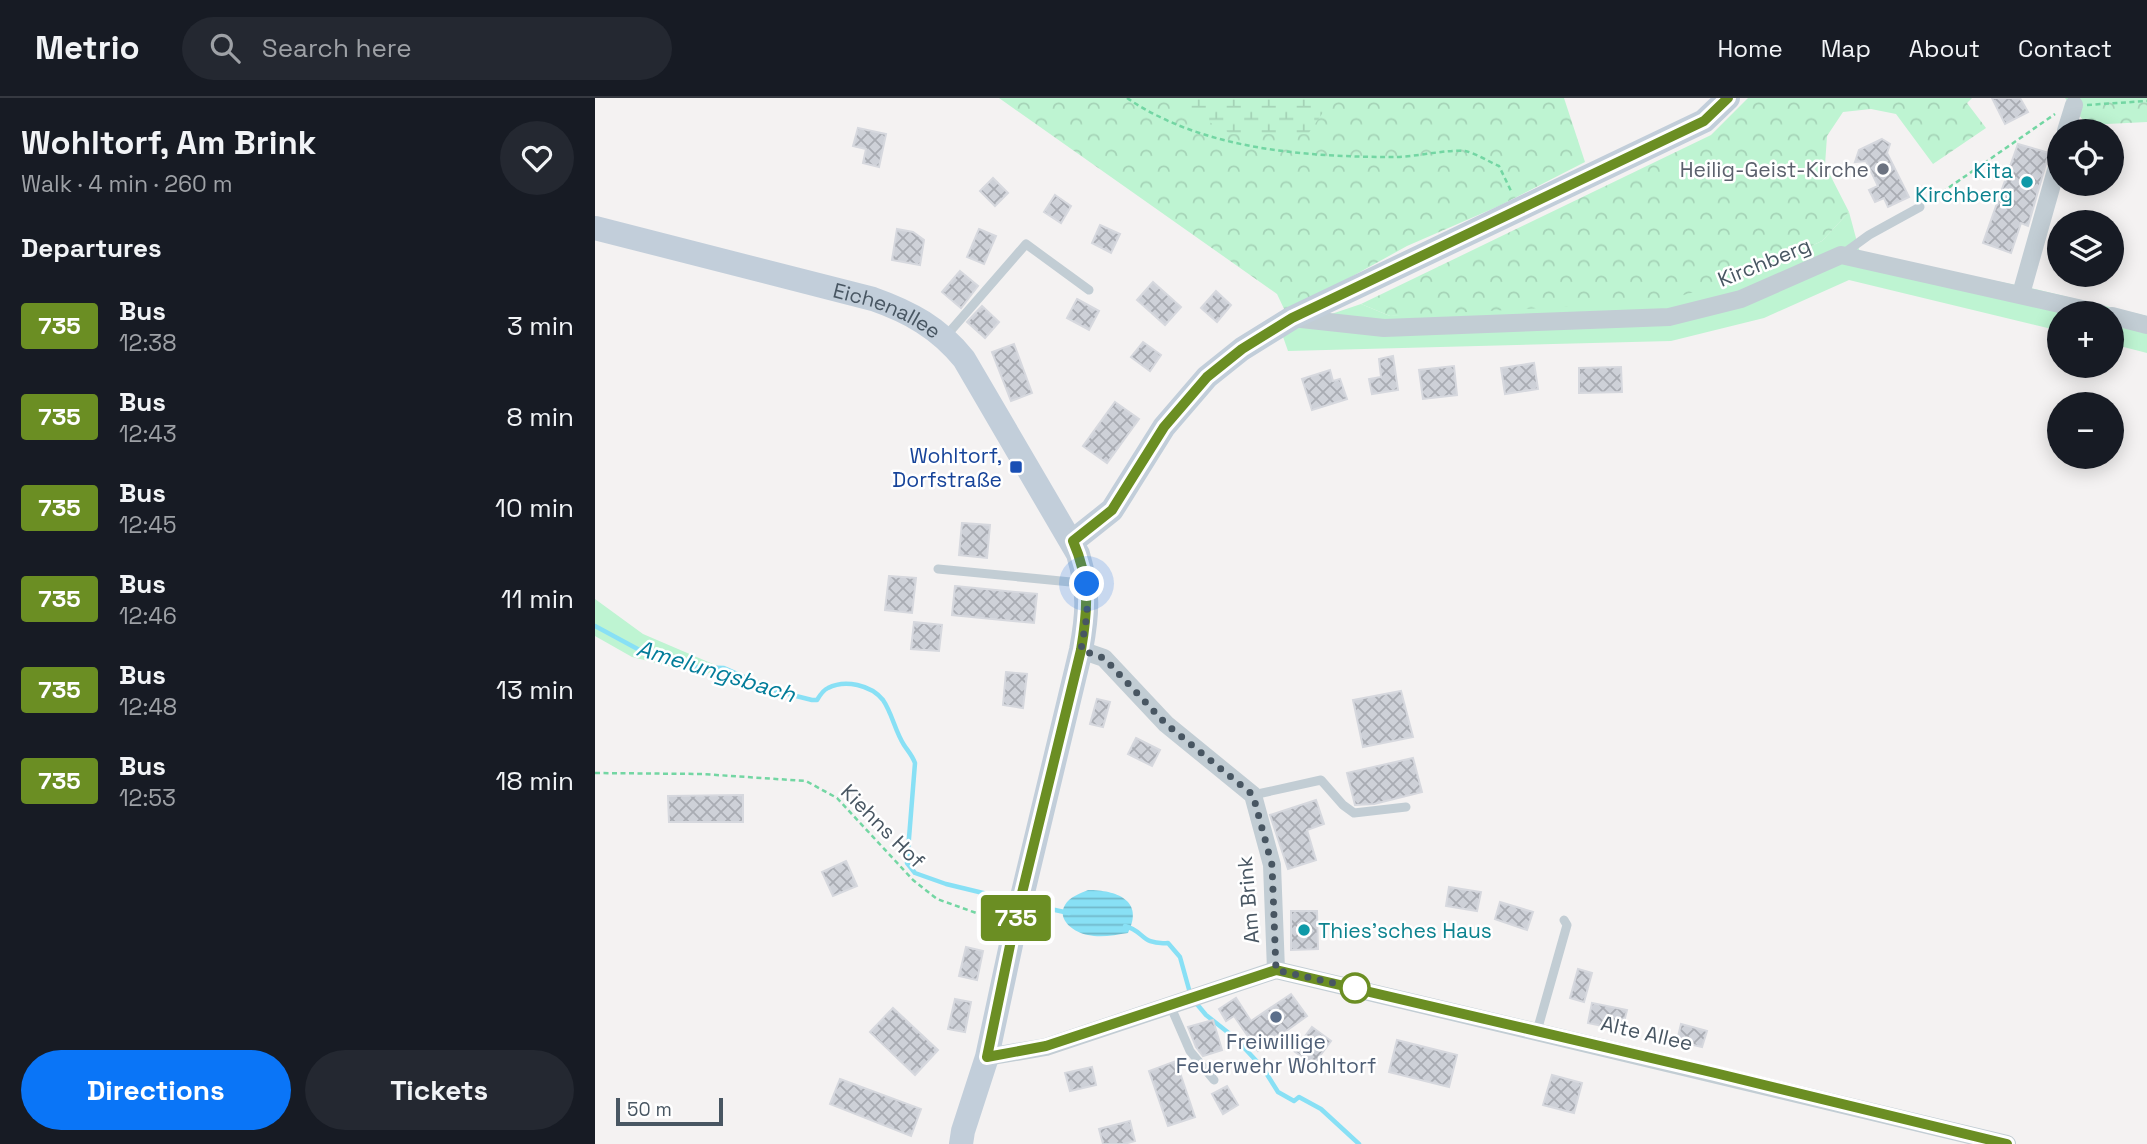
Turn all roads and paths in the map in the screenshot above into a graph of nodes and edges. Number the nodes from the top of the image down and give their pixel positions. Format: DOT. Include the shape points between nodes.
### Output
graph roads {
  1 [pos="1127,98"];
  2 [pos="1728,98"];
  3 [pos="2147,101"];
  4 [pos="2074,105"];
  5 [pos="2070,119"];
  6 [pos="2049,196"];
  7 [pos="1920,207"];
  8 [pos="1520,211"];
  9 [pos="595,228"];
  10 [pos="1841,256"];
  11 [pos="1089,290"];
  12 [pos="2021,294"];
  13 [pos="2050,301"];
  14 [pos="1292,318"];
  15 [pos="2124,319"];
  16 [pos="2147,325"];
  17 [pos="945,337"];
  18 [pos="1073,541"];
  19 [pos="938,569"];
  20 [pos="1087,584"];
  21 [pos="1081,650"];
  22 [pos="595,773"];
  23 [pos="1253,795"];
  24 [pos="1406,807"];
  25 [pos="1564,920"];
  26 [pos="1014,926"];
  27 [pos="1276,970"];
  28 [pos="1170,1005"];
  29 [pos="1537,1031"];
  30 [pos="987,1057"];
  31 [pos="1214,1080"];
  32 [pos="961,1144"];
  33 [pos="2007,1144"];
  1 -- 8 [label="path" via="1216,140 1314,155 1398,157 1465,151 1499,166"];
  2 -- 8 [label="street" via="1704,121"];
  3 -- 4 [label="path"];
  4 -- 5 [label="street"];
  4 -- 7 [label="path" via="2049,117"];
  6 -- 12 [label="street"];
  7 -- 10 [label="lane"];
  8 -- 14 [label="street"];
  9 -- 17 [label="street, Eichenallee" via="873,299 917,317"];
  10 -- 12 [label="street, Kirchberg"];
  10 -- 14 [label="street, Kirchberg" via="1741,299 1669,317 1384,328"];
  11 -- 17 [label="lane" via="1026,244"];
  12 -- 13 [label="street, Kirchberg"];
  14 -- 18 [label="street" via="1207,377 1164,427 1112,510"];
  15 -- 16 [label="street"];
  17 -- 18 [label="street, Eichenallee" via="964,359"];
  18 -- 20 [label="street, Eichenallee"];
  19 -- 20 [label="lane"];
  20 -- 21 [label="street, Eichenallee"];
  21 -- 23 [label="street" via="1104,658 1166,724"];
  21 -- 26 [label="street, Eichenallee"];
  22 -- 26 [label="path, Kiehns Hof" via="702,774 806,782 837,798 913,880 937,899"];
  23 -- 24 [label="lane" via="1321,780 1355,813"];
  23 -- 27 [label="street, Am Brink" via="1272,865"];
  25 -- 29 [label="lane" via="1567,925"];
  26 -- 30 [label="street, Eichenallee"];
  27 -- 28 [label="street, Am Brink"];
  27 -- 29 [label="street, Alte Allee"];
  28 -- 30 [label="street, Am Brink" via="1046,1046"];
  28 -- 31 [label="lane" via="1190,1051"];
  29 -- 33 [label="street, Alte Allee"];
  30 -- 32 [label="street, Eichenallee"];
}
